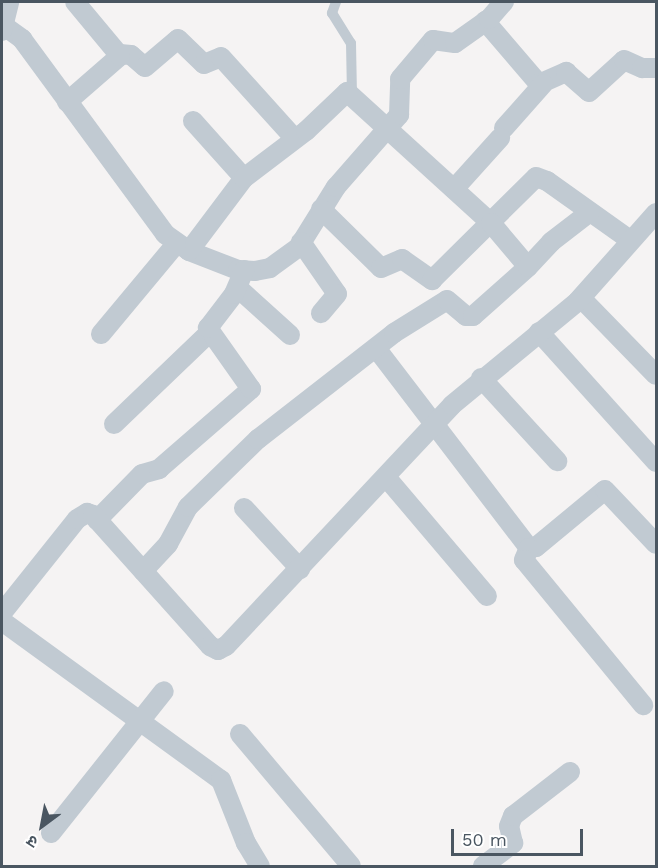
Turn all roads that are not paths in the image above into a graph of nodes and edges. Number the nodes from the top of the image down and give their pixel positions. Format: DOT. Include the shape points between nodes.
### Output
graph roads {
  1 [pos="9,2"];
  2 [pos="75,2"];
  3 [pos="336,2"];
  4 [pos="504,2"];
  5 [pos="485,21"];
  6 [pos="2,28"];
  7 [pos="120,54"];
  8 [pos="657,68"];
  9 [pos="543,84"];
  10 [pos="352,93"];
  11 [pos="67,102"];
  12 [pos="193,122"];
  13 [pos="388,128"];
  14 [pos="295,140"];
  15 [pos="244,178"];
  16 [pos="454,189"];
  17 [pos="321,209"];
  18 [pos="590,212"];
  19 [pos="657,213"];
  20 [pos="491,223"];
  21 [pos="630,240"];
  22 [pos="302,242"];
  23 [pos="182,247"];
  24 [pos="528,267"];
  25 [pos="241,279"];
  26 [pos="581,298"];
  27 [pos="321,313"];
  28 [pos="210,332"];
  29 [pos="539,332"];
  30 [pos="101,334"];
  31 [pos="290,335"];
  32 [pos="376,348"];
  33 [pos="657,375"];
  34 [pos="481,378"];
  35 [pos="114,424"];
  36 [pos="434,425"];
  37 [pos="557,461"];
  38 [pos="657,462"];
  39 [pos="386,477"];
  40 [pos="244,508"];
  41 [pos="97,520"];
  42 [pos="657,544"];
  43 [pos="529,548"];
  44 [pos="300,569"];
  45 [pos="143,571"];
  46 [pos="487,596"];
  47 [pos="2,613"];
  48 [pos="2,621"];
  49 [pos="164,691"];
  50 [pos="643,705"];
  51 [pos="139,723"];
  52 [pos="240,734"];
  53 [pos="570,772"];
  54 [pos="51,833"];
  55 [pos="260,867"];
  56 [pos="351,867"];
  57 [pos="483,867"];
  1 -- 6 [label="street"];
  2 -- 7 [label="street"];
  3 -- 10 [label="lane" via="332,12 351,43"];
  4 -- 5 [label="street"];
  5 -- 9 [label="street" via="536,83"];
  5 -- 13 [label="street" via="455,43 433,40 400,79 402,109"];
  6 -- 11 [label="street" via="22,39"];
  7 -- 11 [label="street" via="118,61"];
  7 -- 14 [label="street" via="131,55 145,68 178,39 204,64 221,57"];
  8 -- 9 [label="street" via="642,68 624,60 589,92 566,72"];
  9 -- 16 [label="street"];
  10 -- 13 [label="street"];
  10 -- 14 [label="street" via="342,94"];
  11 -- 23 [label="street" via="152,221"];
  12 -- 15 [label="street"];
  13 -- 16 [label="street"];
  13 -- 17 [label="street"];
  14 -- 15 [label="street"];
  15 -- 23 [label="street"];
  16 -- 20 [label="street"];
  17 -- 20 [label="street" via="381,268 402,259 432,280"];
  17 -- 22 [label="street"];
  18 -- 20 [label="street" via="536,177"];
  18 -- 21 [label="street"];
  18 -- 24 [label="street" via="551,242"];
  19 -- 21 [label="street"];
  20 -- 24 [label="street"];
  21 -- 26 [label="street"];
  22 -- 25 [label="street" via="270,268"];
  22 -- 27 [label="street" via="337,294"];
  23 -- 25 [label="street"];
  23 -- 30 [label="street"];
  24 -- 32 [label="street" via="473,316 466,316 447,300"];
  25 -- 28 [label="street" via="209,324"];
  25 -- 31 [label="street"];
  26 -- 29 [label="street"];
  26 -- 33 [label="street"];
  28 -- 35 [label="street"];
  28 -- 41 [label="street" via="251,389 159,469 142,474"];
  29 -- 34 [label="street"];
  29 -- 38 [label="street"];
  32 -- 36 [label="street"];
  32 -- 45 [label="street" via="258,439 188,507 168,544"];
  34 -- 36 [label="street"];
  34 -- 37 [label="street"];
  36 -- 39 [label="street"];
  36 -- 43 [label="street"];
  39 -- 44 [label="street"];
  39 -- 46 [label="street"];
  40 -- 44 [label="street"];
  41 -- 45 [label="street"];
  41 -- 47 [label="street" via="93,515 82,514"];
  42 -- 43 [label="street" via="605,490 536,547"];
  43 -- 50 [label="street" via="524,560"];
  44 -- 45 [label="street" via="218,650 210,646"];
  48 -- 51 [label="street"];
  49 -- 51 [label="street"];
  51 -- 54 [label="street"];
  51 -- 55 [label="street" via="226,785 241,831"];
  52 -- 56 [label="street"];
  53 -- 57 [label="street" via="513,816 513,843"];
}
